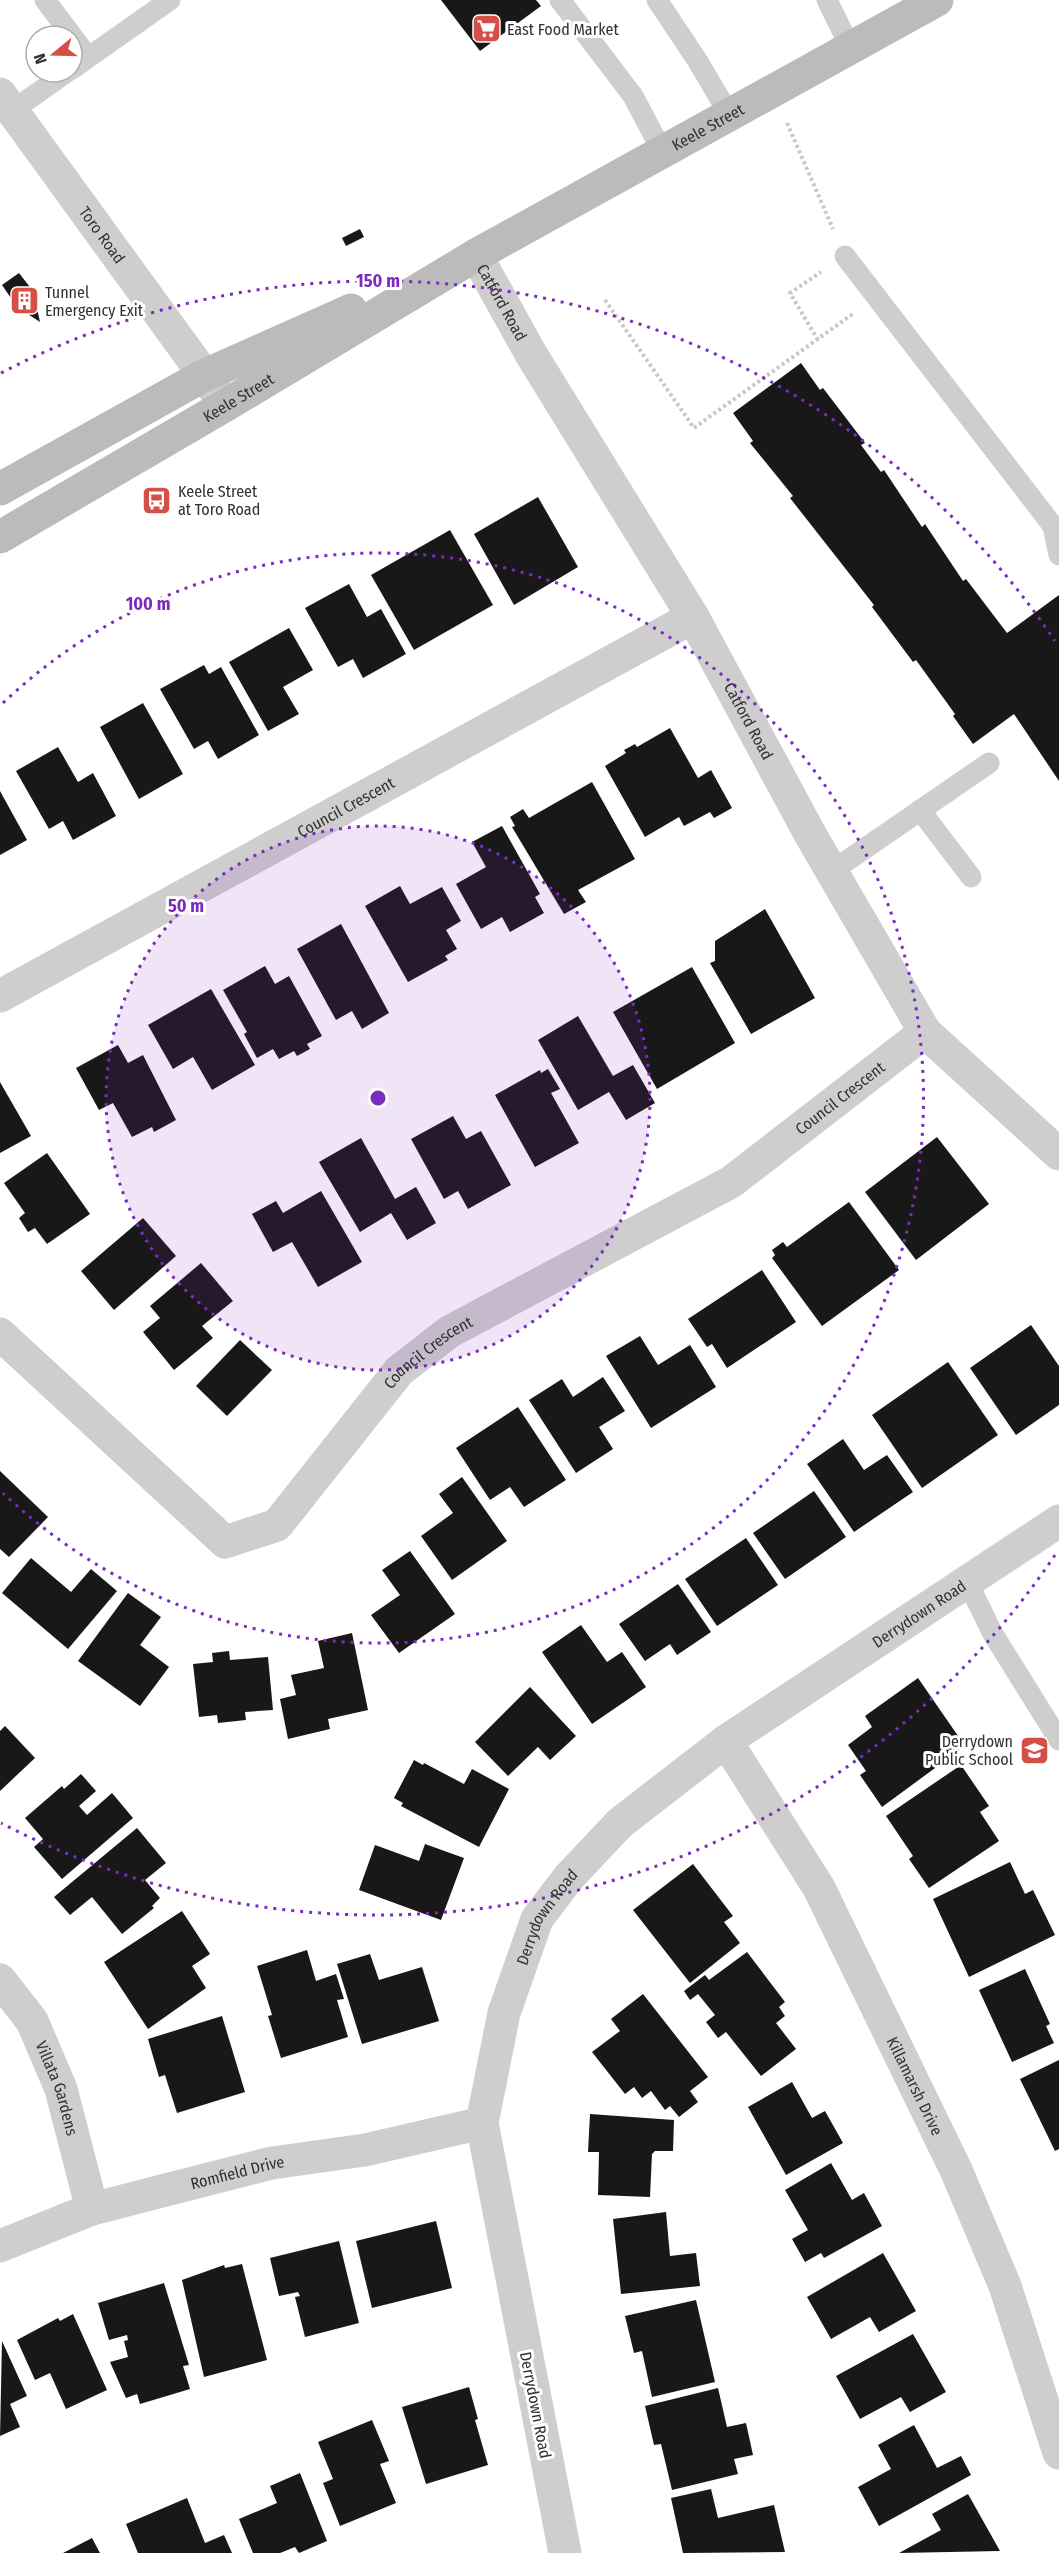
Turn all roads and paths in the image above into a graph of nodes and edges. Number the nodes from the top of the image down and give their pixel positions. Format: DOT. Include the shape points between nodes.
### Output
graph roads {
  1 [pos="45,0"];
  2 [pos="170,0"];
  3 [pos="560,0"];
  4 [pos="657,0"];
  5 [pos="827,0"];
  6 [pos="929,2"];
  7 [pos="58,24"];
  8 [pos="850,47"];
  9 [pos="84,60"];
  10 [pos="43,84"];
  11 [pos="772,90"];
  12 [pos="6,102"];
  13 [pos="729,114"];
  14 [pos="662,150"];
  15 [pos="476,255"];
  16 [pos="845,256"];
  17 [pos="876,296"];
  18 [pos="605,300"];
  19 [pos="818,340"];
  20 [pos="203,376"];
  21 [pos="226,405"];
  22 [pos="0,489"];
  23 [pos="1056,526"];
  24 [pos="0,537"];
  25 [pos="1059,555"];
  26 [pos="693,617"];
  27 [pos="989,763"];
  28 [pos="920,810"];
  29 [pos="832,871"];
  30 [pos="971,878"];
  31 [pos="0,996"];
  32 [pos="925,1032"];
  33 [pos="1059,1155"];
  34 [pos="0,1334"];
  35 [pos="1059,1521"];
  36 [pos="968,1581"];
  37 [pos="1053,1719"];
  38 [pos="1059,1740"];
  39 [pos="726,1741"];
  40 [pos="0,1980"];
  41 [pos="482,2123"];
  42 [pos="92,2209"];
  43 [pos="0,2247"];
  44 [pos="1059,2453"];
  45 [pos="565,2553"];
  1 -- 7 [label="lane"];
  2 -- 9 [label="lane"];
  3 -- 14 [label="lane" via="633,96"];
  4 -- 13 [label="lane"];
  5 -- 8 [label="lane"];
  6 -- 8 [label="main road, Keele Street"];
  8 -- 11 [label="main road, Keele Street"];
  10 -- 12 [label="lane"];
  11 -- 13 [label="main road, Keele Street"];
  11 -- 16 [label="path"];
  12 -- 20 [label="street, Toro Road"];
  13 -- 14 [label="main road, Keele Street"];
  14 -- 15 [label="main road, Keele Street"];
  15 -- 20 [label="main road, Keele Street"];
  15 -- 21 [label="main road, Keele Street"];
  15 -- 26 [label="street, Catford Road" via="528,349"];
  16 -- 17 [label="lane"];
  16 -- 19 [label="path" via="790,293"];
  17 -- 19 [label="path"];
  17 -- 23 [label="lane"];
  18 -- 19 [label="path" via="694,428"];
  20 -- 21 [label="street, Toro Road"];
  20 -- 22 [label="main road, Keele Street"];
  21 -- 24 [label="main road, Keele Street"];
  23 -- 25 [label="lane"];
  26 -- 29 [label="street, Catford Road"];
  26 -- 31 [label="street, Council Crescent"];
  27 -- 28 [label="lane"];
  28 -- 29 [label="lane"];
  28 -- 30 [label="lane"];
  29 -- 32 [label="street, Catford Road"];
  32 -- 33 [label="street, Catford Road"];
  32 -- 34 [label="street, Council Crescent" via="731,1182 449,1332 399,1371 277,1526 225,1542"];
  35 -- 36 [label="street, Derrydown Road"];
  36 -- 37 [label="lane" via="993,1634"];
  36 -- 39 [label="street, Derrydown Road"];
  37 -- 38 [label="lane"];
  39 -- 41 [label="street, Derrydown Road" via="620,1823 569,1877 537,1919 504,2013"];
  39 -- 44 [label="street, Killamarsh Drive" via="819,1888 956,2170 1005,2286"];
  40 -- 42 [label="street, Villata Gardens" via="32,2021 61,2090"];
  41 -- 42 [label="street, Romfield Drive" via="365,2150 272,2163"];
  41 -- 45 [label="street, Derrydown Road"];
  42 -- 43 [label="street, Romfield Drive"];
}
